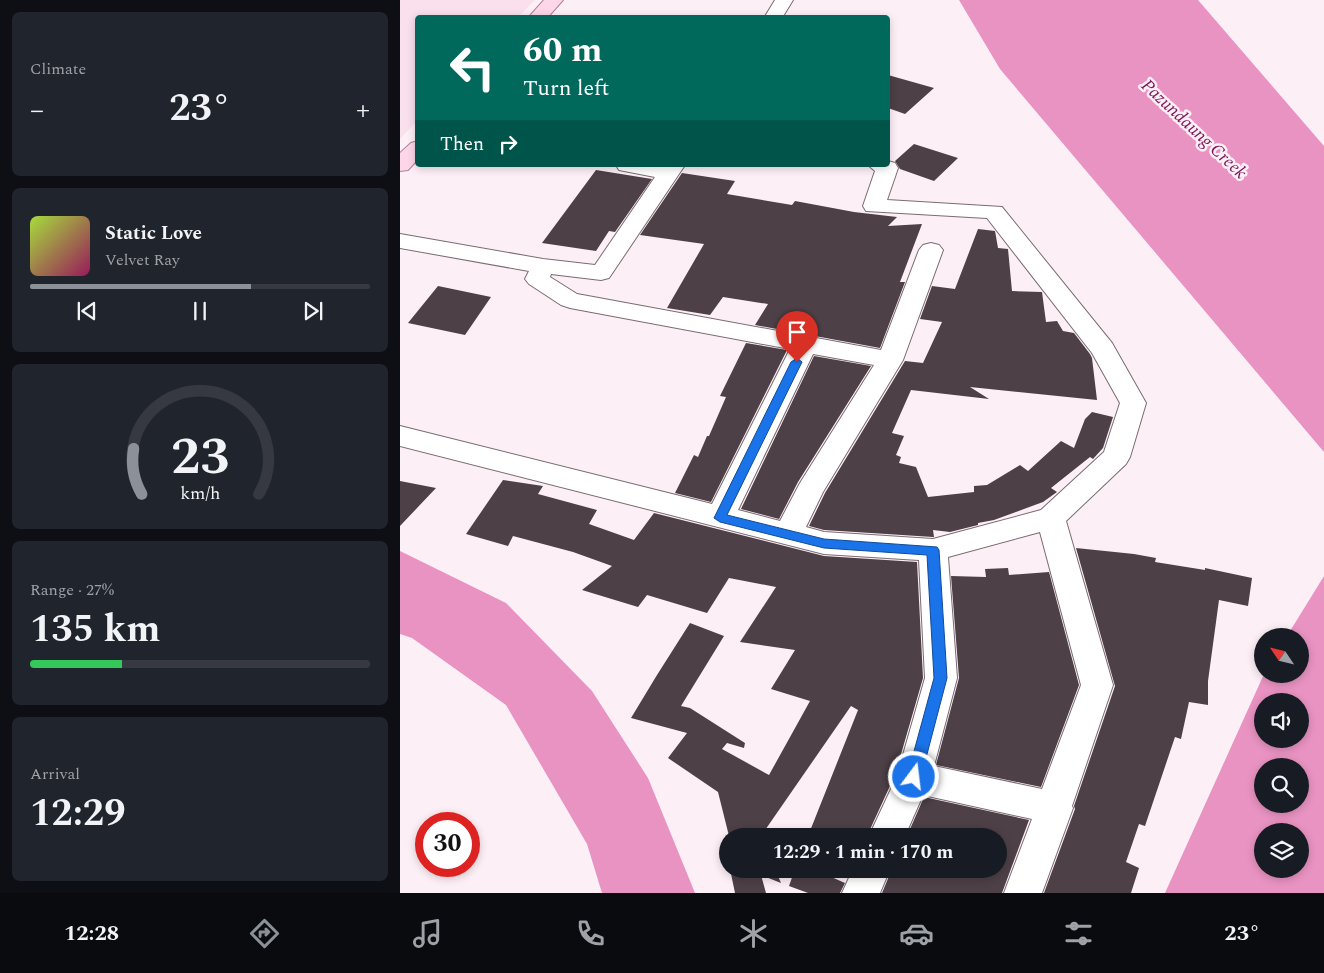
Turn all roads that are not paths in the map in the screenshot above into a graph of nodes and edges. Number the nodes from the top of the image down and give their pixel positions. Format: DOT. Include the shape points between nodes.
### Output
graph roads {
  1 [pos="554,0"];
  2 [pos="784,0"];
  3 [pos="540,15"];
  4 [pos="775,15"];
  5 [pos="415,150"];
  6 [pos="400,165"];
  7 [pos="649,167"];
  8 [pos="884,167"];
  9 [pos="671,169"];
  10 [pos="400,241"];
  11 [pos="931,250"];
  12 [pos="543,266"];
  13 [pos="805,344"];
  14 [pos="890,360"];
  15 [pos="400,436"];
  16 [pos="720,518"];
  17 [pos="1051,518"];
  18 [pos="788,534"];
  19 [pos="933,550"];
  20 [pos="914,777"];
  21 [pos="1055,808"];
  22 [pos="891,828"];
  23 [pos="868,878"];
  24 [pos="861,893"];
  25 [pos="1023,893"];
  1 -- 3 [label="main road"];
  2 -- 4 [label="street"];
  5 -- 6 [label="main road"];
  7 -- 9 [label="street"];
  8 -- 17 [label="street" via="887,168 874,206 994,212 1103,349 1133,403 1116,457"];
  9 -- 12 [label="street" via="601,273"];
  10 -- 12 [label="street"];
  11 -- 14 [label="street"];
  12 -- 13 [label="street" via="537,279 570,300"];
  13 -- 14 [label="street"];
  13 -- 16 [label="street"];
  14 -- 18 [label="street" via="810,490"];
  15 -- 16 [label="street"];
  16 -- 18 [label="street"];
  17 -- 19 [label="street"];
  17 -- 21 [label="street" via="1098,685"];
  18 -- 19 [label="street" via="824,543"];
  19 -- 20 [label="street" via="940,678"];
  20 -- 21 [label="street"];
  20 -- 22 [label="street"];
  21 -- 25 [label="street"];
  23 -- 24 [label="street"];
}
